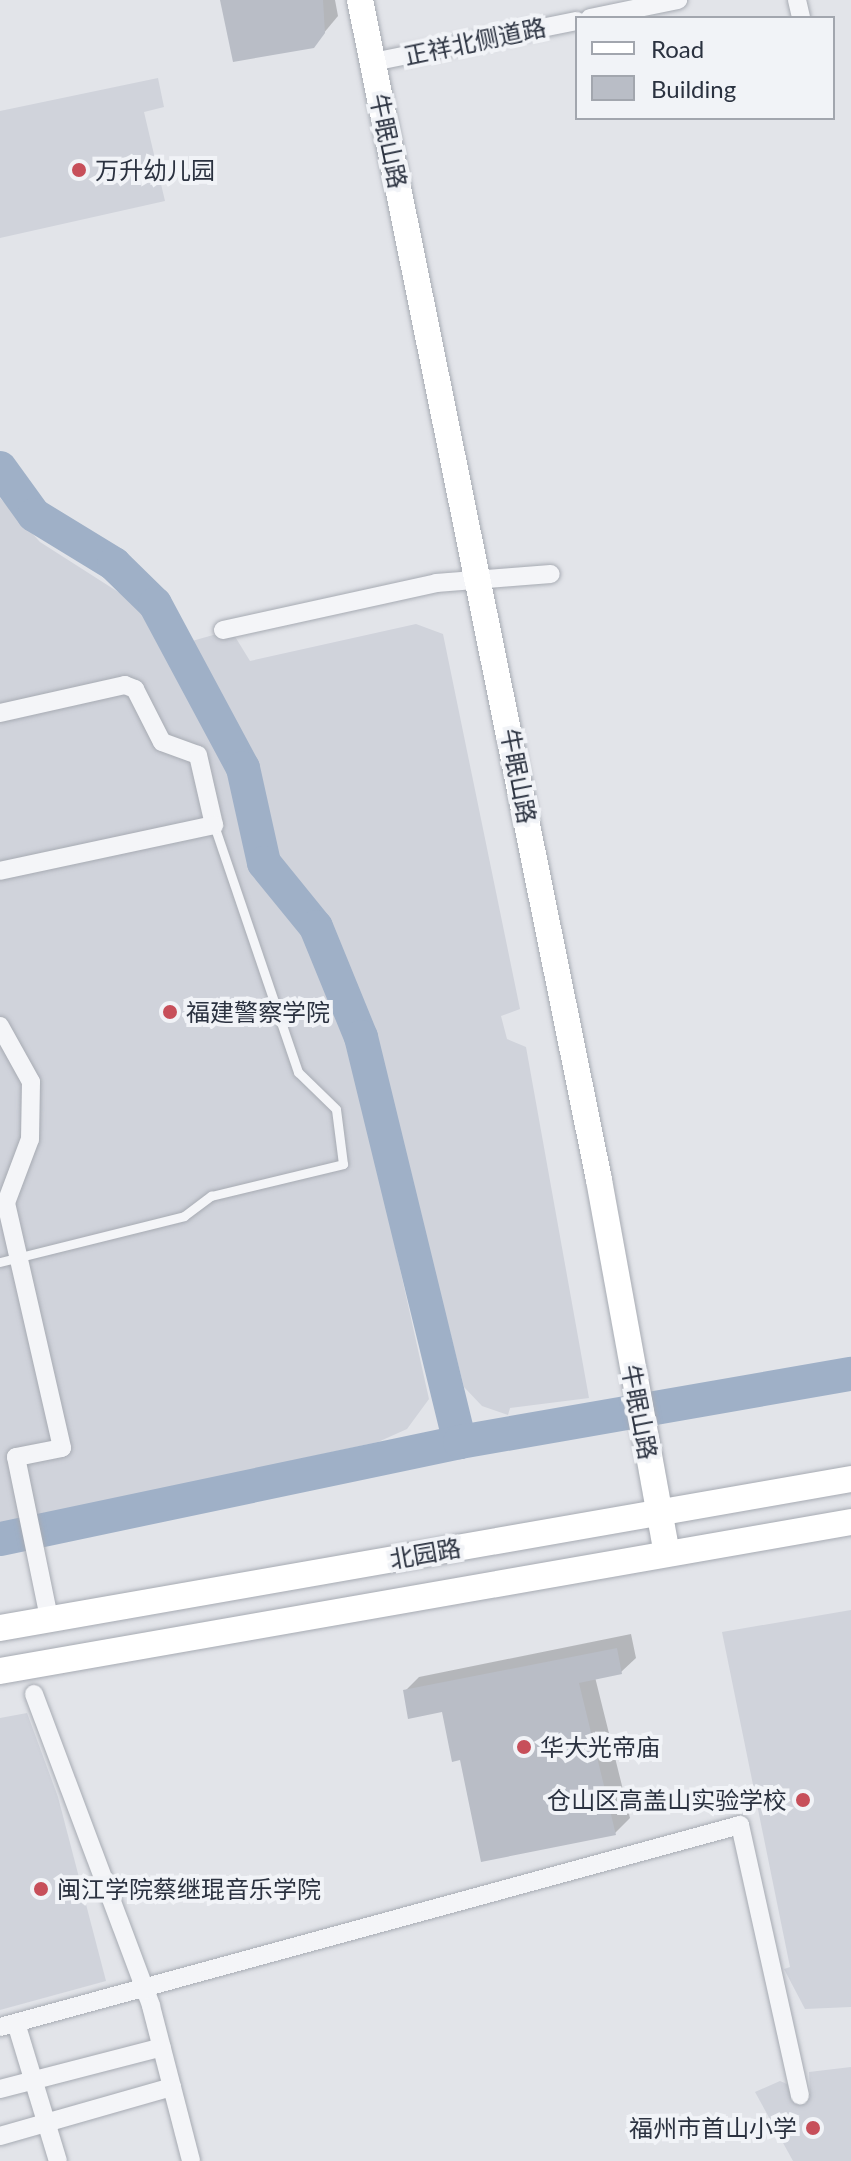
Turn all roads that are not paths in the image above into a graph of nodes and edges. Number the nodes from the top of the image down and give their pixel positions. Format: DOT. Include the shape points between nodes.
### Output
graph roads {
  1 [pos="360,0"];
  2 [pos="678,0"];
  3 [pos="600,16"];
  4 [pos="575,21"];
  5 [pos="373,62"];
  6 [pos="551,574"];
  7 [pos="481,580"];
  8 [pos="223,630"];
  9 [pos="0,713"];
  10 [pos="214,825"];
  11 [pos="0,871"];
  12 [pos="0,1026"];
  13 [pos="9,1260"];
  14 [pos="8,1458"];
  15 [pos="851,1479"];
  16 [pos="761,1494"];
  17 [pos="659,1512"];
  18 [pos="851,1522"];
  19 [pos="566,1528"];
  20 [pos="768,1536"];
  21 [pos="667,1553"];
  22 [pos="573,1569"];
  23 [pos="49,1618"];
  24 [pos="0,1627"];
  25 [pos="0,1671"];
  26 [pos="34,1694"];
  27 [pos="140,1989"];
  28 [pos="8,2025"];
  29 [pos="162,2047"];
  30 [pos="36,2082"];
  31 [pos="172,2087"];
  32 [pos="0,2089"];
  33 [pos="800,2095"];
  34 [pos="47,2121"];
  35 [pos="0,2136"];
  36 [pos="58,2161"];
  37 [pos="191,2161"];
  1 -- 5 [label="main road, 牛眠山路"];
  2 -- 3 [label="street"];
  4 -- 5 [label="street, 正祥北侧道路"];
  5 -- 7 [label="main road, 牛眠山路"];
  6 -- 7 [label="street"];
  7 -- 8 [label="street" via="436,583"];
  7 -- 17 [label="main road, 牛眠山路"];
  9 -- 10 [label="street" via="125,685 135,689 162,742 198,755"];
  10 -- 11 [label="street"];
  10 -- 13 [label="lane" via="298,1072 336,1109 343,1164 211,1196 184,1216"];
  12 -- 13 [label="street" via="31,1082 30,1139 6,1203"];
  13 -- 14 [label="street" via="62,1448"];
  14 -- 23 [label="street" via="20,1481"];
  15 -- 16 [label="main road, 北园路"];
  16 -- 17 [label="main road, 北园路"];
  16 -- 20 [label="main road"];
  17 -- 19 [label="main road, 北园路"];
  17 -- 21 [label="main road, 牛眠山路"];
  18 -- 20 [label="main road, 北园路"];
  19 -- 22 [label="main road"];
  19 -- 23 [label="main road, 北园路"];
  20 -- 21 [label="main road, 北园路"];
  21 -- 22 [label="main road, 北园路"];
  22 -- 25 [label="main road, 北园路"];
  23 -- 24 [label="main road, 北园路"];
  26 -- 27 [label="street"];
  27 -- 28 [label="street"];
  27 -- 29 [label="street"];
  27 -- 33 [label="street" via="740,1825"];
  28 -- 30 [label="street"];
  29 -- 30 [label="street"];
  29 -- 31 [label="street"];
  30 -- 32 [label="street"];
  30 -- 34 [label="street"];
  31 -- 34 [label="street"];
  31 -- 37 [label="street"];
  34 -- 35 [label="street"];
  34 -- 36 [label="street"];
}
